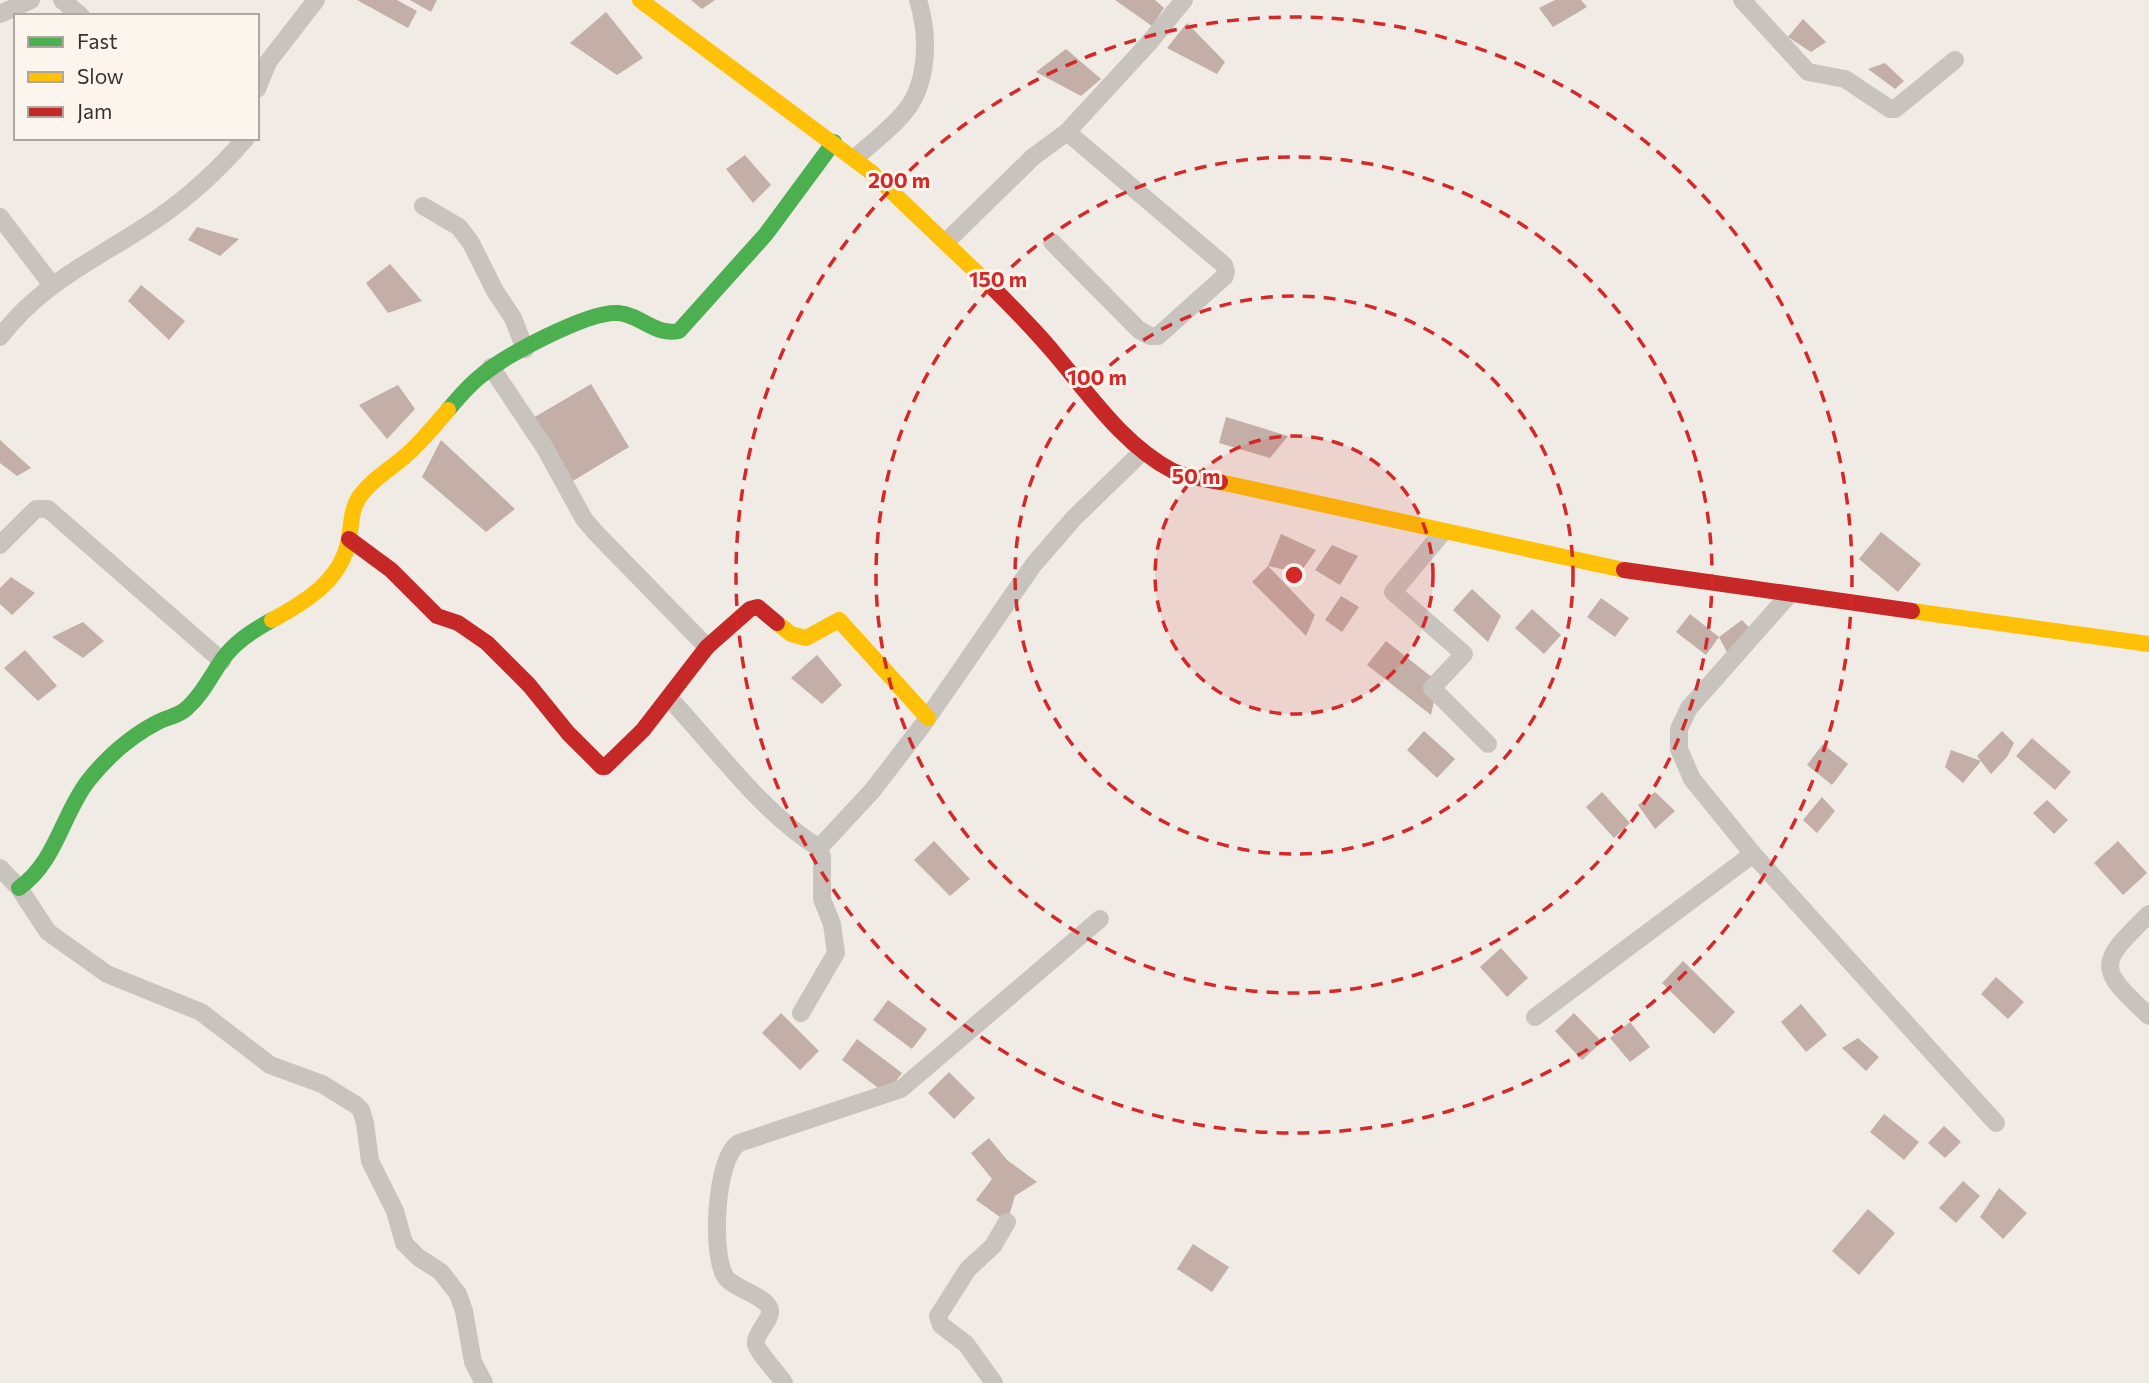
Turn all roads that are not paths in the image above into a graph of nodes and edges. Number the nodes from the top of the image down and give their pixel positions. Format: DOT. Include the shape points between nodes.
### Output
graph roads {
  1 [pos="31,0"];
  2 [pos="62,0"];
  3 [pos="316,0"];
  4 [pos="640,0"];
  5 [pos="918,0"];
  6 [pos="1184,0"];
  7 [pos="1742,0"];
  8 [pos="0,14"];
  9 [pos="79,14"];
  10 [pos="1955,60"];
  11 [pos="259,84"];
  12 [pos="1067,132"];
  13 [pos="245,140"];
  14 [pos="834,142"];
  15 [pos="855,158"];
  16 [pos="423,206"];
  17 [pos="0,217"];
  18 [pos="946,242"];
  19 [pos="1052,242"];
  20 [pos="52,285"];
  21 [pos="0,337"];
  22 [pos="525,349"];
  23 [pos="491,367"];
  24 [pos="1142,452"];
  25 [pos="1443,532"];
  26 [pos="349,539"];
  27 [pos="0,545"];
  28 [pos="1789,595"];
  29 [pos="2149,644"];
  30 [pos="707,647"];
  31 [pos="222,661"];
  32 [pos="669,698"];
  33 [pos="928,718"];
  34 [pos="1488,744"];
  35 [pos="819,848"];
  36 [pos="1753,854"];
  37 [pos="0,869"];
  38 [pos="19,888"];
  39 [pos="2149,914"];
  40 [pos="1100,919"];
  41 [pos="801,1013"];
  42 [pos="2149,1016"];
  43 [pos="1535,1017"];
  44 [pos="1996,1123"];
  45 [pos="1007,1222"];
  46 [pos="484,1383"];
  47 [pos="784,1383"];
  48 [pos="994,1383"];
  1 -- 8 [label="street"];
  2 -- 9 [label="street"];
  3 -- 11 [label="street" via="268,62"];
  4 -- 14 [label="street"];
  5 -- 15 [label="street" via="924,28 919,88 904,114"];
  6 -- 12 [label="street"];
  7 -- 10 [label="street" via="1808,72 1845,79 1890,109"];
  12 -- 18 [label="street" via="1033,157"];
  12 -- 19 [label="street" via="1226,271 1158,336 1150,336"];
  13 -- 20 [label="street" via="159,217"];
  14 -- 15 [label="street"];
  14 -- 22 [label="street" via="765,234 679,331 661,331 625,314 603,314"];
  15 -- 18 [label="street"];
  16 -- 22 [label="street" via="459,227 471,243"];
  17 -- 20 [label="street"];
  18 -- 24 [label="street" via="1040,334"];
  20 -- 21 [label="street" via="31,301"];
  22 -- 23 [label="street"];
  23 -- 26 [label="street" via="409,454 359,497"];
  23 -- 30 [label="street" via="545,448 584,519"];
  24 -- 25 [label="street" via="1191,477"];
  24 -- 33 [label="street" via="1034,564"];
  25 -- 28 [label="street" via="1627,571"];
  25 -- 34 [label="street" via="1393,592 1464,654 1432,688"];
  26 -- 31 [label="street" via="341,563 307,602 247,635"];
  26 -- 32 [label="street" via="391,570 437,617 458,623 488,643 599,765 605,767 622,753"];
  27 -- 31 [label="street" via="36,509 48,509"];
  28 -- 29 [label="street"];
  28 -- 36 [label="street" via="1689,708 1679,729 1679,749 1692,779"];
  30 -- 32 [label="street"];
  30 -- 33 [label="street" via="758,607 796,638 804,639 839,620"];
  31 -- 38 [label="street" via="183,712 146,729 101,766 69,811 43,868"];
  32 -- 35 [label="street" via="755,796"];
  33 -- 35 [label="street" via="872,791"];
  35 -- 41 [label="street" via="822,899 832,923 836,953"];
  36 -- 43 [label="street"];
  36 -- 44 [label="street"];
  37 -- 38 [label="street"];
  38 -- 46 [label="street" via="48,932 107,974 201,1012 270,1065 322,1084 361,1110 370,1161 395,1211 404,1243 440,1272 458,1294 473,1362"];
  39 -- 42 [label="street" via="2110,956 2110,972 2119,988"];
  40 -- 47 [label="street" via="901,1089 732,1149 720,1194 715,1231 718,1251 731,1284 770,1309 756,1345"];
  45 -- 48 [label="street" via="992,1248 968,1269 938,1316 941,1325 966,1343"];
}
